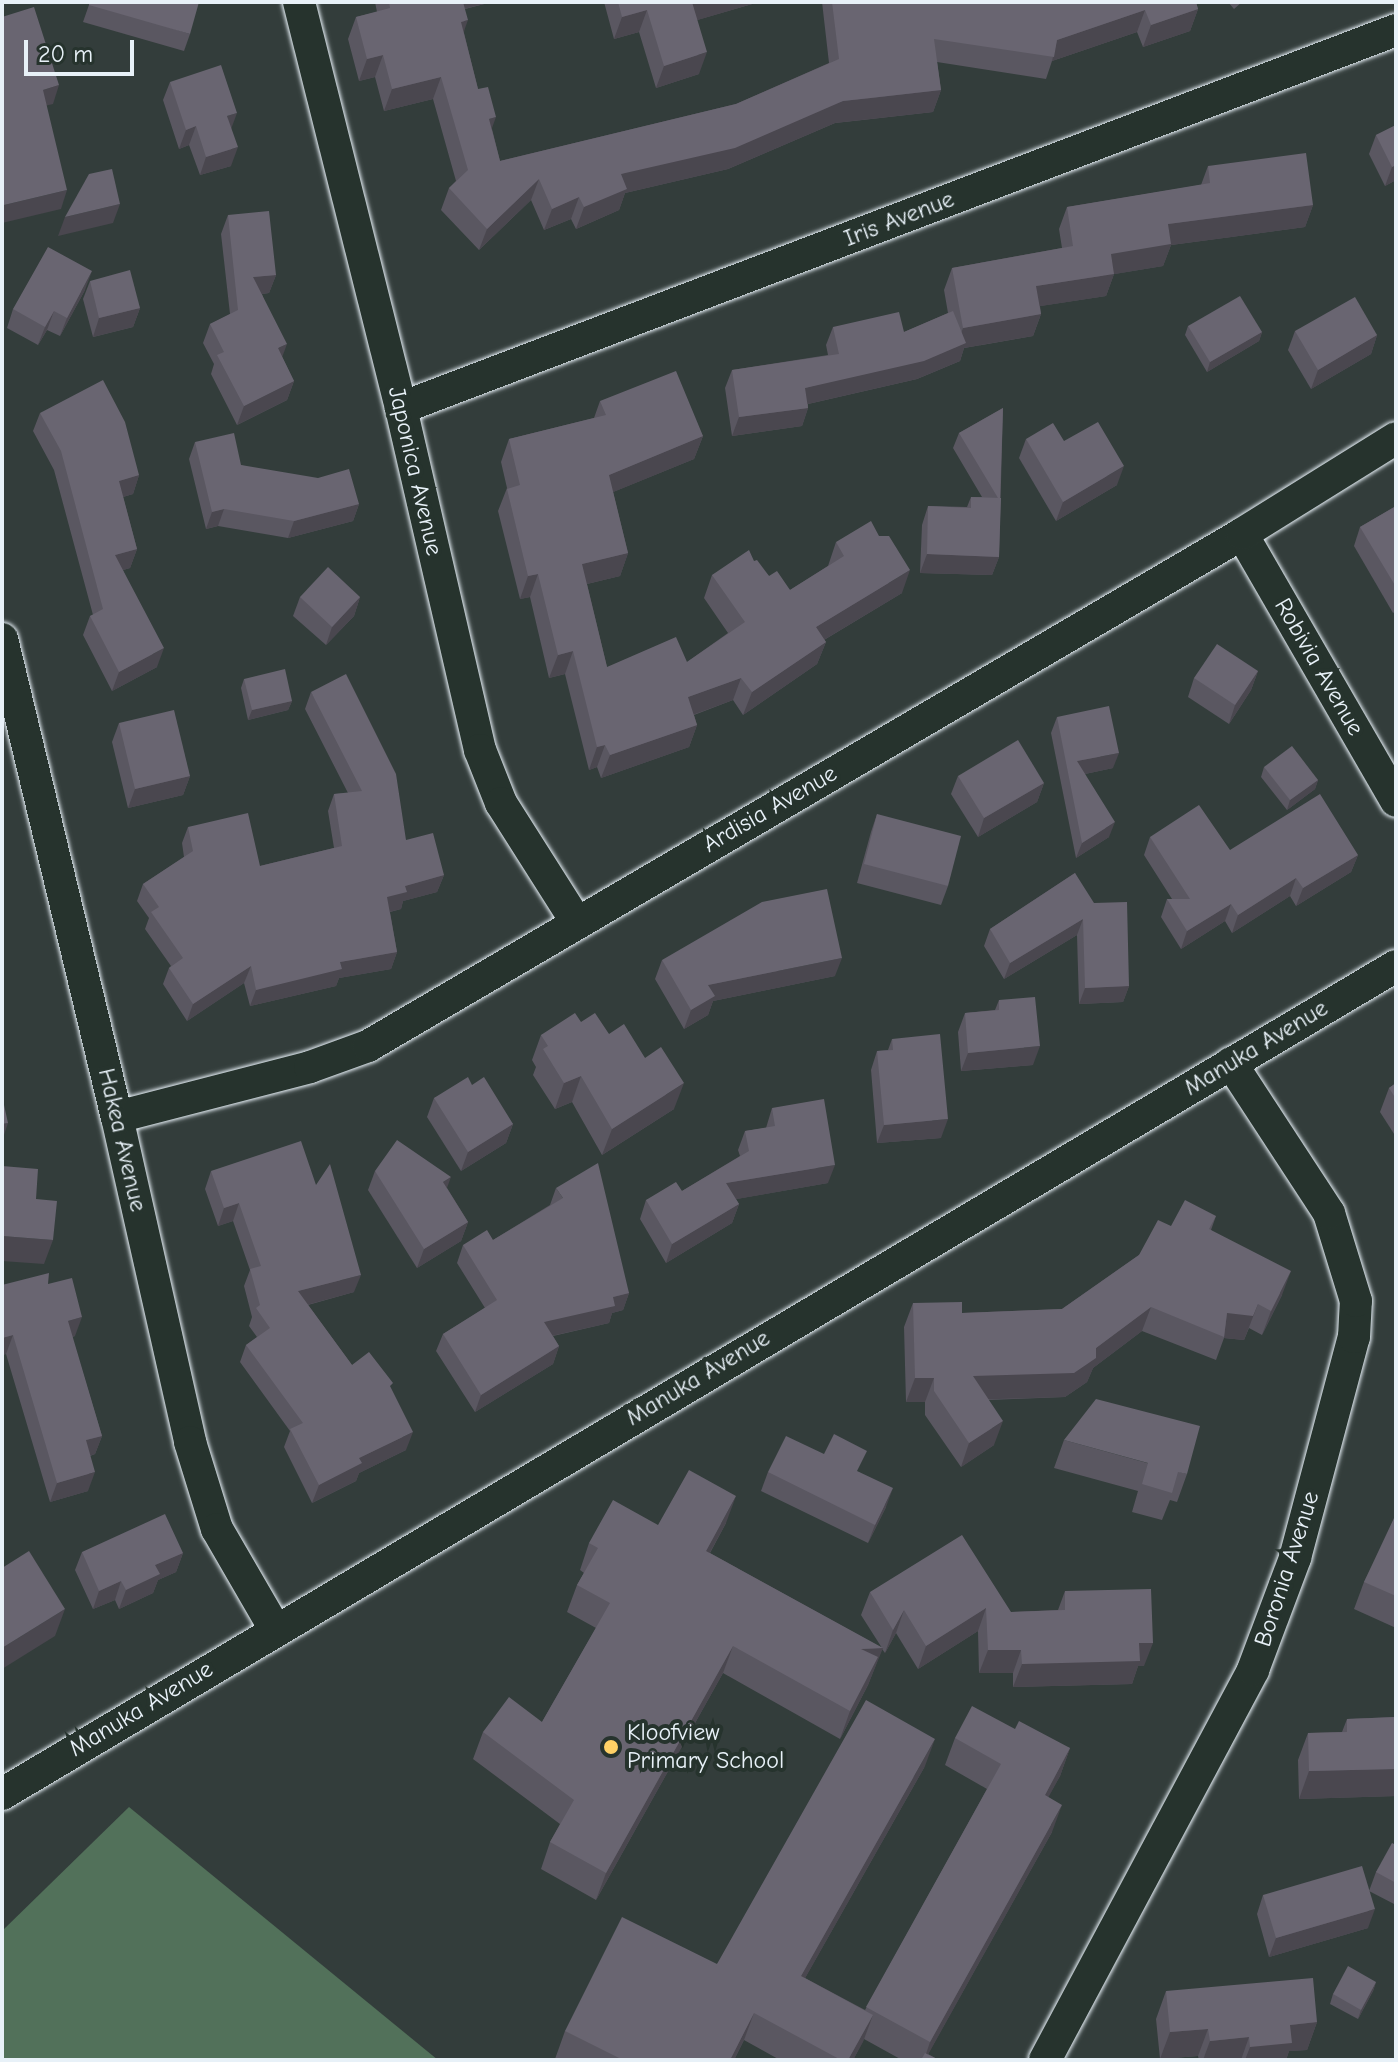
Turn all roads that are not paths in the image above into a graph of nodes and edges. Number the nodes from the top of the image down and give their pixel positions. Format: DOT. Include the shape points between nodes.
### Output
graph roads {
  1 [pos="299,2"];
  2 [pos="1396,30"];
  3 [pos="401,408"];
  4 [pos="1396,438"];
  5 [pos="1242,534"];
  6 [pos="2,639"];
  7 [pos="1396,801"];
  8 [pos="576,921"];
  9 [pos="1396,966"];
  10 [pos="1231,1063"];
  11 [pos="117,1117"];
  12 [pos="275,1629"];
  13 [pos="2,1794"];
  14 [pos="1045,2060"];
  1 -- 3 [label="street, Japonica Avenue"];
  2 -- 3 [label="street, Iris Avenue"];
  3 -- 8 [label="street, Japonica Avenue" via="480,750 501,803"];
  4 -- 5 [label="street, Ardisia Avenue"];
  5 -- 7 [label="street, Robivia Avenue"];
  5 -- 8 [label="street, Ardisia Avenue"];
  6 -- 11 [label="street, Hakea Avenue"];
  8 -- 11 [label="street, Ardisia Avenue" via="368,1046 310,1067"];
  9 -- 10 [label="street, Manuka Avenue"];
  10 -- 12 [label="street, Manuka Avenue"];
  10 -- 14 [label="street, Boronia Avenue" via="1329,1213 1356,1301 1354,1337 1295,1558 1253,1670"];
  11 -- 12 [label="street, Hakea Avenue" via="190,1442 217,1529"];
  12 -- 13 [label="street, Manuka Avenue"];
}
